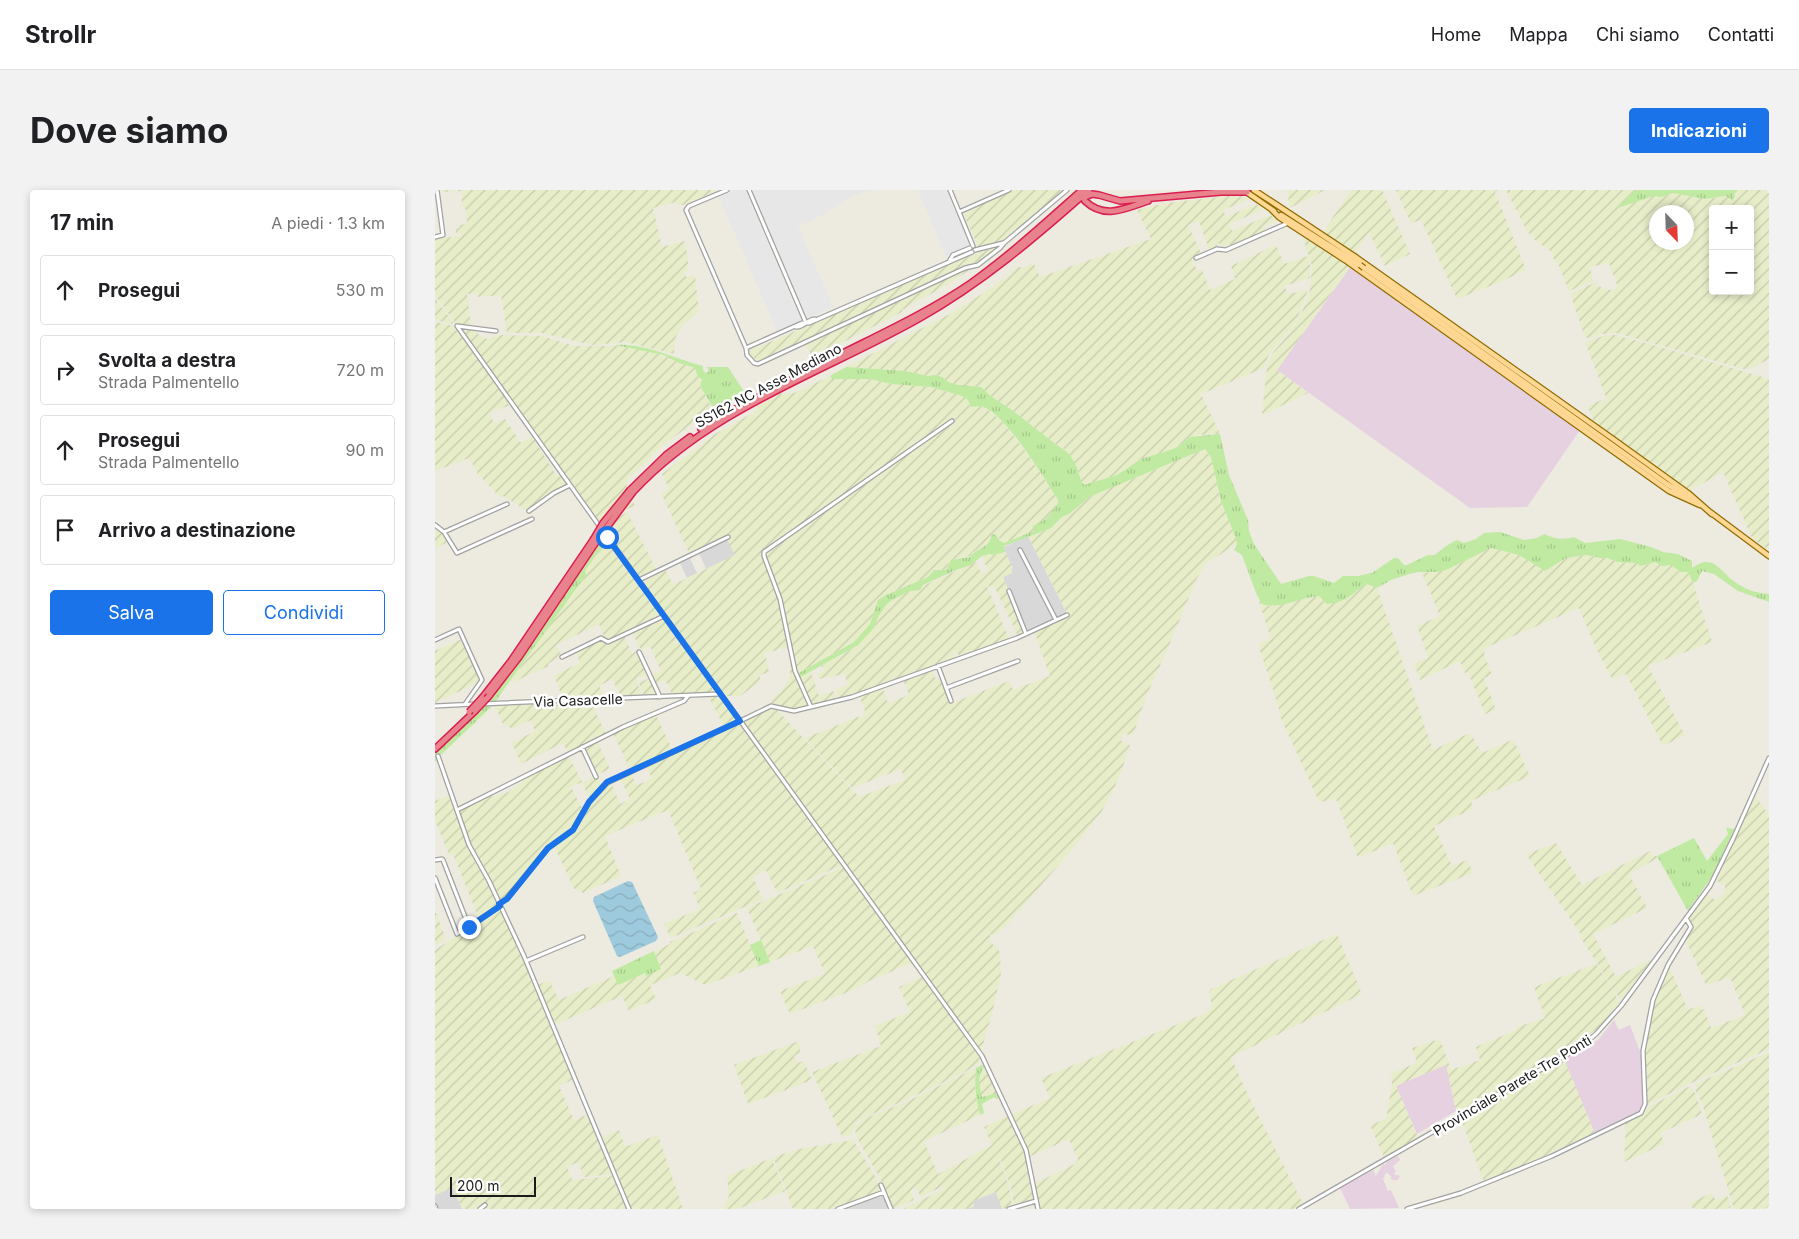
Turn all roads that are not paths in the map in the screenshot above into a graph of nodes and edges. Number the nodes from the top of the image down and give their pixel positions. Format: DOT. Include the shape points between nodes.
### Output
graph roads {
  1 [pos="437,190"];
  2 [pos="727,190"];
  3 [pos="749,190"];
  4 [pos="950,190"];
  5 [pos="1009,190"];
  6 [pos="1067,190"];
  7 [pos="1082,190"];
  8 [pos="1089,190"];
  9 [pos="1107,190"];
  10 [pos="1254,190"];
  11 [pos="1223,191"];
  12 [pos="1245,191"];
  13 [pos="1112,198"];
  14 [pos="1156,198"];
  15 [pos="1083,200"];
  16 [pos="1272,210"];
  17 [pos="959,212"];
  18 [pos="1288,223"];
  19 [pos="435,237"];
  20 [pos="1004,243"];
  21 [pos="1020,247"];
  22 [pos="972,249"];
  23 [pos="1196,258"];
  24 [pos="1361,266"];
  25 [pos="806,323"];
  26 [pos="496,331"];
  27 [pos="746,348"];
  28 [pos="952,421"];
  29 [pos="570,485"];
  30 [pos="507,504"];
  31 [pos="529,511"];
  32 [pos="1712,514"];
  33 [pos="532,519"];
  34 [pos="435,525"];
  35 [pos="445,532"];
  36 [pos="728,537"];
  37 [pos="594,541"];
  38 [pos="1020,550"];
  39 [pos="1769,556"];
  40 [pos="639,580"];
  41 [pos="1009,590"];
  42 [pos="664,616"];
  43 [pos="1067,616"];
  44 [pos="1056,620"];
  45 [pos="1027,634"];
  46 [pos="435,640"];
  47 [pos="639,652"];
  48 [pos="561,657"];
  49 [pos="1018,661"];
  50 [pos="938,666"];
  51 [pos="947,688"];
  52 [pos="720,694"];
  53 [pos="687,696"];
  54 [pos="660,697"];
  55 [pos="951,701"];
  56 [pos="465,705"];
  57 [pos="435,706"];
  58 [pos="811,707"];
  59 [pos="472,712"];
  60 [pos="740,721"];
  61 [pos="435,744"];
  62 [pos="582,747"];
  63 [pos="435,749"];
  64 [pos="438,756"];
  65 [pos="1769,758"];
  66 [pos="596,778"];
  67 [pos="457,810"];
  68 [pos="435,860"];
  69 [pos="435,878"];
  70 [pos="500,905"];
  71 [pos="1687,918"];
  72 [pos="469,927"];
  73 [pos="583,937"];
  74 [pos="526,961"];
  75 [pos="881,1185"];
  76 [pos="884,1192"];
  77 [pos="1036,1201"];
  78 [pos="485,1205"];
  79 [pos="481,1209"];
  80 [pos="629,1209"];
  81 [pos="838,1209"];
  82 [pos="891,1209"];
  83 [pos="1009,1209"];
  84 [pos="1037,1209"];
  85 [pos="1299,1209"];
  86 [pos="1407,1209"];
  1 -- 19 [label="street" via="443,235"];
  2 -- 27 [label="street" via="686,210"];
  3 -- 25 [label="street"];
  4 -- 17 [label="street"];
  5 -- 17 [label="street"];
  6 -- 20 [label="street"];
  7 -- 21 [label="highway, SS162 NC Asse Mediano"];
  8 -- 15 [label="highway, SS162 NC Asse Mediano"];
  9 -- 13 [label="highway"];
  10 -- 24 [label="main road"];
  11 -- 12 [label="highway"];
  11 -- 14 [label="highway"];
  12 -- 16 [label="main road"];
  13 -- 14 [label="highway" via="1119,201"];
  13 -- 15 [label="highway" via="1092,194"];
  14 -- 15 [label="highway" via="1109,212"];
  15 -- 21 [label="highway, SS162 NC Asse Mediano"];
  16 -- 18 [label="main road"];
  16 -- 24 [label="main road"];
  17 -- 22 [label="street"];
  18 -- 23 [label="street" via="1227,250 1217,249"];
  18 -- 24 [label="main road"];
  20 -- 22 [label="street"];
  20 -- 27 [label="street" via="978,265 965,268 758,364 747,355"];
  21 -- 37 [label="highway, SS162 NC Asse Mediano, bridge" via="947,298 751,403 669,455 632,491"];
  22 -- 25 [label="street"];
  24 -- 32 [label="main road"];
  24 -- 32 [label="main road" via="1613,439"];
  25 -- 27 [label="street"];
  26 -- 29 [label="street" via="457,326"];
  28 -- 58 [label="street" via="764,552 780,599 795,671"];
  29 -- 31 [label="street"];
  29 -- 40 [label="street"];
  30 -- 35 [label="street"];
  32 -- 39 [label="main road"];
  33 -- 35 [label="street" via="458,552"];
  34 -- 35 [label="street"];
  36 -- 40 [label="street"];
  37 -- 59 [label="highway, SS162 NC Asse Mediano, bridge"];
  37 -- 59 [label="highway, SS162 NC Asse Mediano, bridge" via="519,657 489,696"];
  38 -- 44 [label="street"];
  40 -- 42 [label="street"];
  41 -- 45 [label="street"];
  42 -- 48 [label="street" via="608,642 601,638"];
  42 -- 52 [label="street"];
  43 -- 44 [label="street"];
  44 -- 45 [label="street"];
  45 -- 50 [label="street"];
  46 -- 56 [label="street" via="459,629 482,680"];
  47 -- 54 [label="street"];
  49 -- 51 [label="street"];
  50 -- 51 [label="street"];
  50 -- 58 [label="street" via="852,697"];
  51 -- 55 [label="street"];
  52 -- 53 [label="street, Via Casacelle"];
  52 -- 60 [label="street"];
  53 -- 54 [label="street, Via Casacelle"];
  53 -- 62 [label="street" via="684,701"];
  54 -- 56 [label="street, Via Casacelle"];
  56 -- 57 [label="street, Via Casacelle"];
  58 -- 60 [label="street" via="788,711 771,706"];
  59 -- 61 [label="highway, SS162 NC Asse Mediano"];
  59 -- 63 [label="highway, SS162 NC Asse Mediano"];
  60 -- 70 [label="street" via="607,782 589,802 573,830 548,848"];
  60 -- 77 [label="street" via="982,1056 1026,1150"];
  62 -- 66 [label="street"];
  62 -- 67 [label="street"];
  64 -- 67 [label="street"];
  65 -- 71 [label="street, Provinciale Parete Tre Ponti" via="1710,886"];
  67 -- 70 [label="street" via="469,845"];
  68 -- 72 [label="street" via="443,860"];
  69 -- 72 [label="street" via="456,934"];
  70 -- 72 [label="street"];
  70 -- 74 [label="street"];
  71 -- 85 [label="street, Provinciale Parete Tre Ponti" via="1607,1023 1583,1045"];
  71 -- 86 [label="street" via="1691,927 1653,1000 1643,1052 1645,1104 1641,1113 1552,1156 1475,1188"];
  73 -- 74 [label="street"];
  74 -- 80 [label="street"];
  75 -- 76 [label="street"];
  76 -- 81 [label="street"];
  76 -- 82 [label="street"];
  77 -- 83 [label="street"];
  77 -- 84 [label="street"];
  78 -- 79 [label="street"];
}
